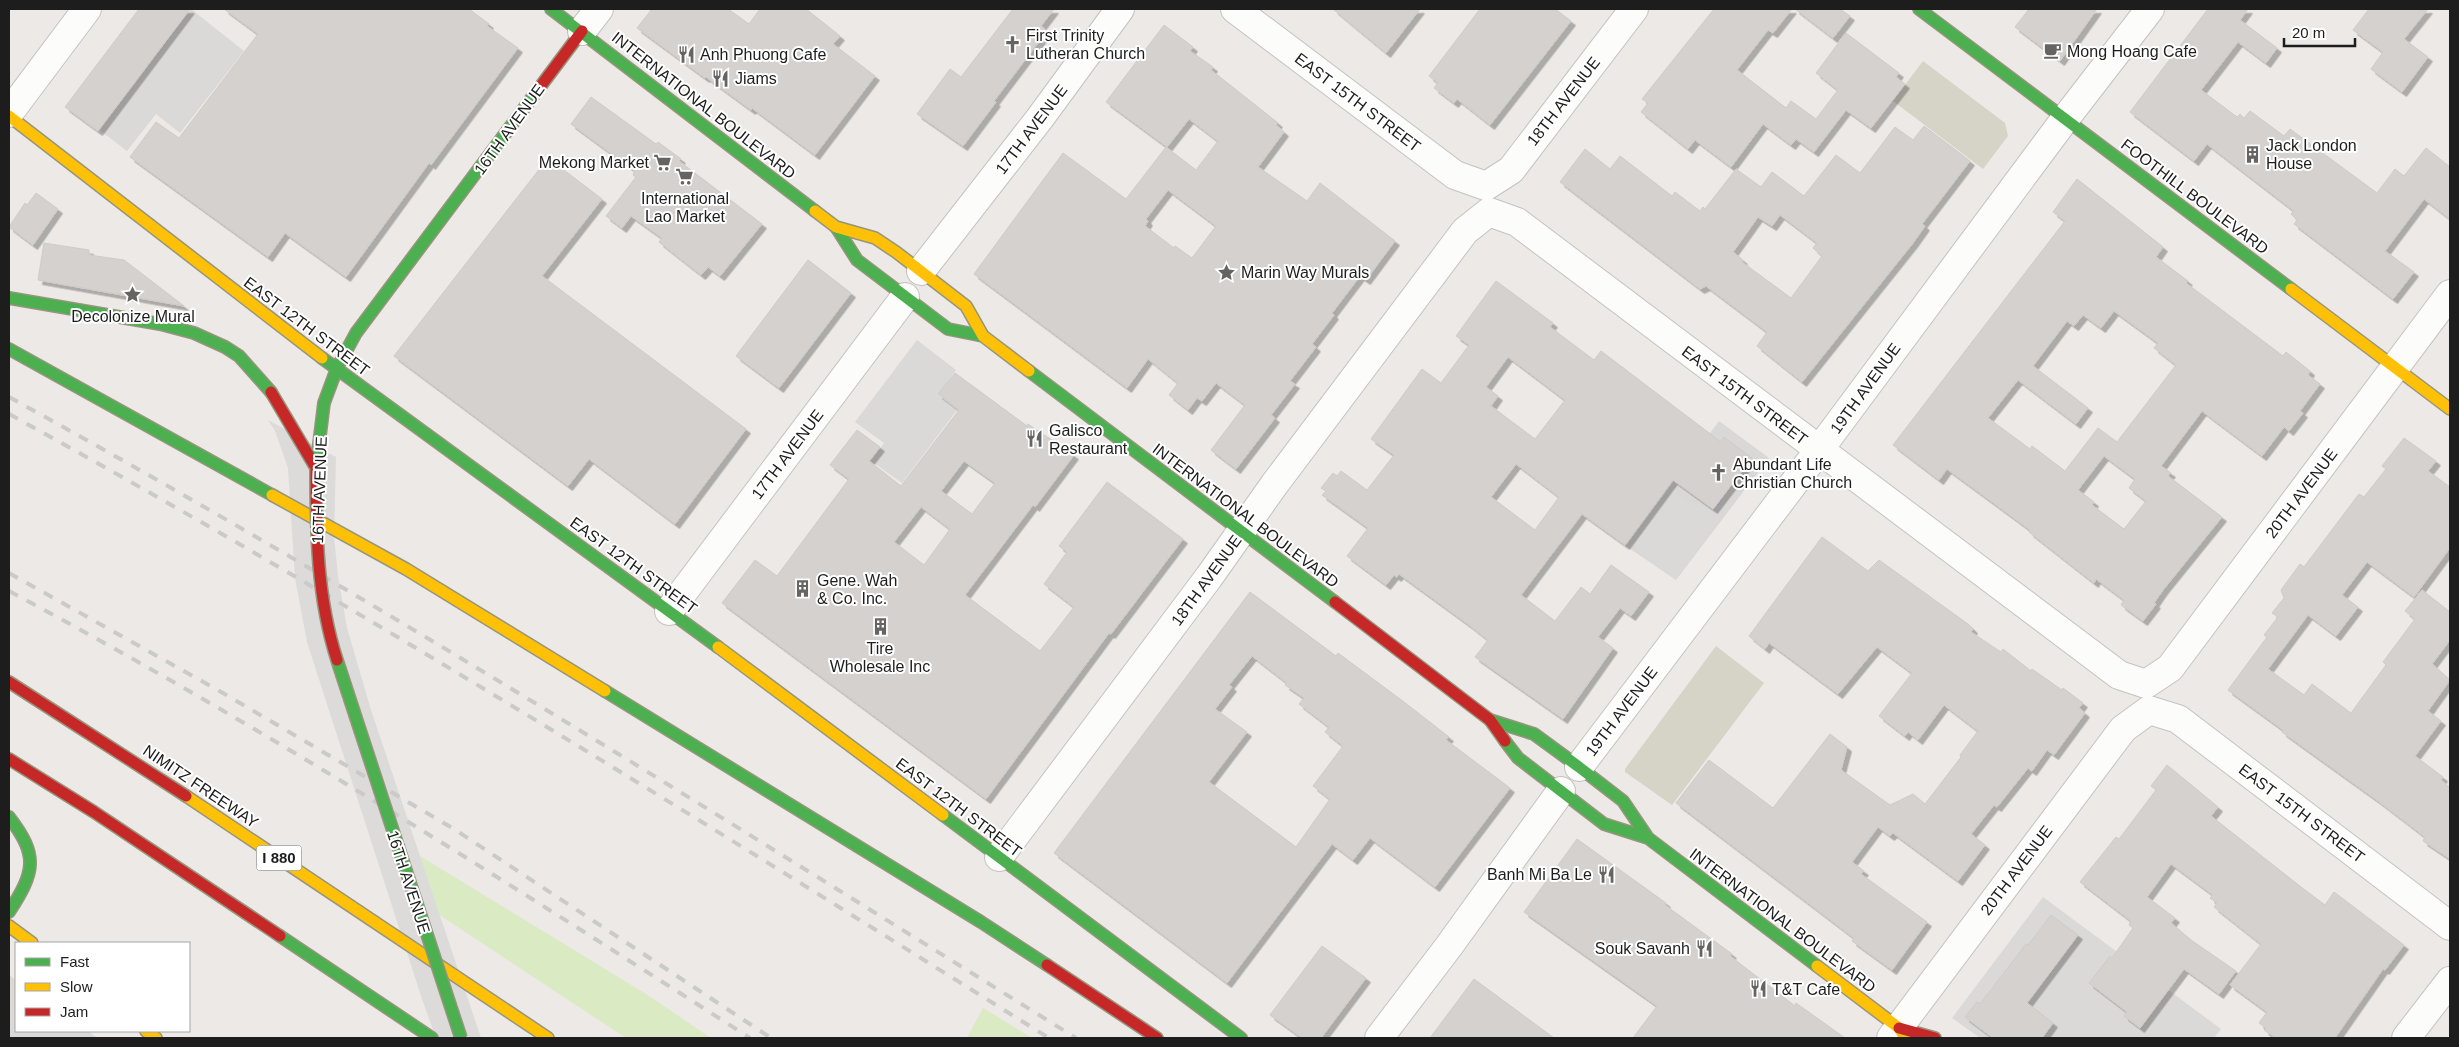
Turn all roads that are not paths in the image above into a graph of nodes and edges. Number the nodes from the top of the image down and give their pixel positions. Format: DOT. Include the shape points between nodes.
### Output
graph roads {
  1 [pos="87,9"];
  2 [pos="551,9"];
  3 [pos="599,9"];
  4 [pos="1120,9"];
  5 [pos="1235,9"];
  6 [pos="1634,9"];
  7 [pos="1919,9"];
  8 [pos="2150,9"];
  9 [pos="582,31"];
  10 [pos="9,114"];
  11 [pos="2065,119"];
  12 [pos="1488,199"];
  13 [pos="836,227"];
  14 [pos="921,271"];
  15 [pos="2450,294"];
  16 [pos="905,297"];
  17 [pos="9,298"];
  18 [pos="983,336"];
  19 [pos="9,349"];
  20 [pos="2395,367"];
  21 [pos="337,368"];
  22 [pos="2450,409"];
  23 [pos="1819,450"];
  24 [pos="316,468"];
  25 [pos="1241,532"];
  26 [pos="669,611"];
  27 [pos="9,682"];
  28 [pos="2147,697"];
  29 [pos="1490,720"];
  30 [pos="9,759"];
  31 [pos="1579,767"];
  32 [pos="1560,791"];
  33 [pos="9,817"];
  34 [pos="1648,838"];
  35 [pos="999,857"];
  36 [pos="9,912"];
  37 [pos="9,926"];
  38 [pos="2450,926"];
  39 [pos="31,942"];
  40 [pos="2450,981"];
  41 [pos="1898,1035"];
  42 [pos="432,1038"];
  43 [pos="460,1038"];
  44 [pos="548,1038"];
  45 [pos="1157,1038"];
  46 [pos="1241,1038"];
  47 [pos="1379,1038"];
  48 [pos="1935,1038"];
  49 [pos="2406,1038"];
  1 -- 10 [label="street"];
  2 -- 9 [label="main road, INTERNATIONAL BOULEVARD"];
  3 -- 9 [label="street, 16TH AVENUE"];
  4 -- 14 [label="street, 17TH AVENUE"];
  5 -- 12 [label="street, EAST 15TH STREET"];
  6 -- 12 [label="street, 18TH AVENUE"];
  7 -- 11 [label="main road, FOOTHILL BOULEVARD"];
  8 -- 11 [label="street, 19TH AVENUE"];
  9 -- 13 [label="main road, INTERNATIONAL BOULEVARD"];
  9 -- 21 [label="main road, 16TH AVENUE" via="356,333"];
  10 -- 21 [label="main road, EAST 12TH STREET"];
  11 -- 20 [label="main road, FOOTHILL BOULEVARD"];
  11 -- 23 [label="street, 19TH AVENUE"];
  12 -- 23 [label="street, EAST 15TH STREET"];
  12 -- 25 [label="street, 18TH AVENUE"];
  13 -- 14 [label="main road, INTERNATIONAL BOULEVARD" via="875,238"];
  13 -- 16 [label="main road, INTERNATIONAL BOULEVARD" via="857,260"];
  14 -- 18 [label="main road, INTERNATIONAL BOULEVARD" via="966,306"];
  15 -- 20 [label="street, 20TH AVENUE"];
  16 -- 18 [label="main road, INTERNATIONAL BOULEVARD" via="948,329"];
  16 -- 26 [label="street, 17TH AVENUE"];
  17 -- 24 [label="main road" via="162,325 207,337 239,356 278,401"];
  18 -- 25 [label="main road, INTERNATIONAL BOULEVARD"];
  19 -- 45 [label="main road" via="406,569 981,922"];
  20 -- 22 [label="main road, FOOTHILL BOULEVARD"];
  20 -- 28 [label="street, 20TH AVENUE"];
  21 -- 24 [label="main road, 16TH AVENUE" via="324,403"];
  21 -- 26 [label="main road, EAST 12TH STREET"];
  23 -- 28 [label="street, EAST 15TH STREET"];
  23 -- 31 [label="street, 19TH AVENUE"];
  24 -- 43 [label="main road, 16TH AVENUE, bridge" via="318,564 332,642"];
  25 -- 29 [label="main road, INTERNATIONAL BOULEVARD"];
  25 -- 35 [label="street, 18TH AVENUE"];
  26 -- 35 [label="main road, EAST 12TH STREET"];
  27 -- 44 [label="main road, NIMITZ FREEWAY / I 880" via="129,758"];
  28 -- 38 [label="street, EAST 15TH STREET"];
  28 -- 41 [label="street, 20TH AVENUE"];
  29 -- 31 [label="main road, INTERNATIONAL BOULEVARD" via="1534,734"];
  29 -- 32 [label="main road, INTERNATIONAL BOULEVARD" via="1518,758"];
  30 -- 42 [label="main road" via="94,812"];
  31 -- 34 [label="main road, INTERNATIONAL BOULEVARD" via="1623,801"];
  32 -- 34 [label="main road, INTERNATIONAL BOULEVARD" via="1604,824"];
  32 -- 47 [label="street"];
  33 -- 36 [label="main road" via="25,837 32,854 27,886"];
  34 -- 41 [label="main road, INTERNATIONAL BOULEVARD"];
  35 -- 46 [label="main road, EAST 12TH STREET"];
  37 -- 39 [label="main road"];
  40 -- 49 [label="street"];
  41 -- 48 [label="main road, INTERNATIONAL BOULEVARD"];
}
